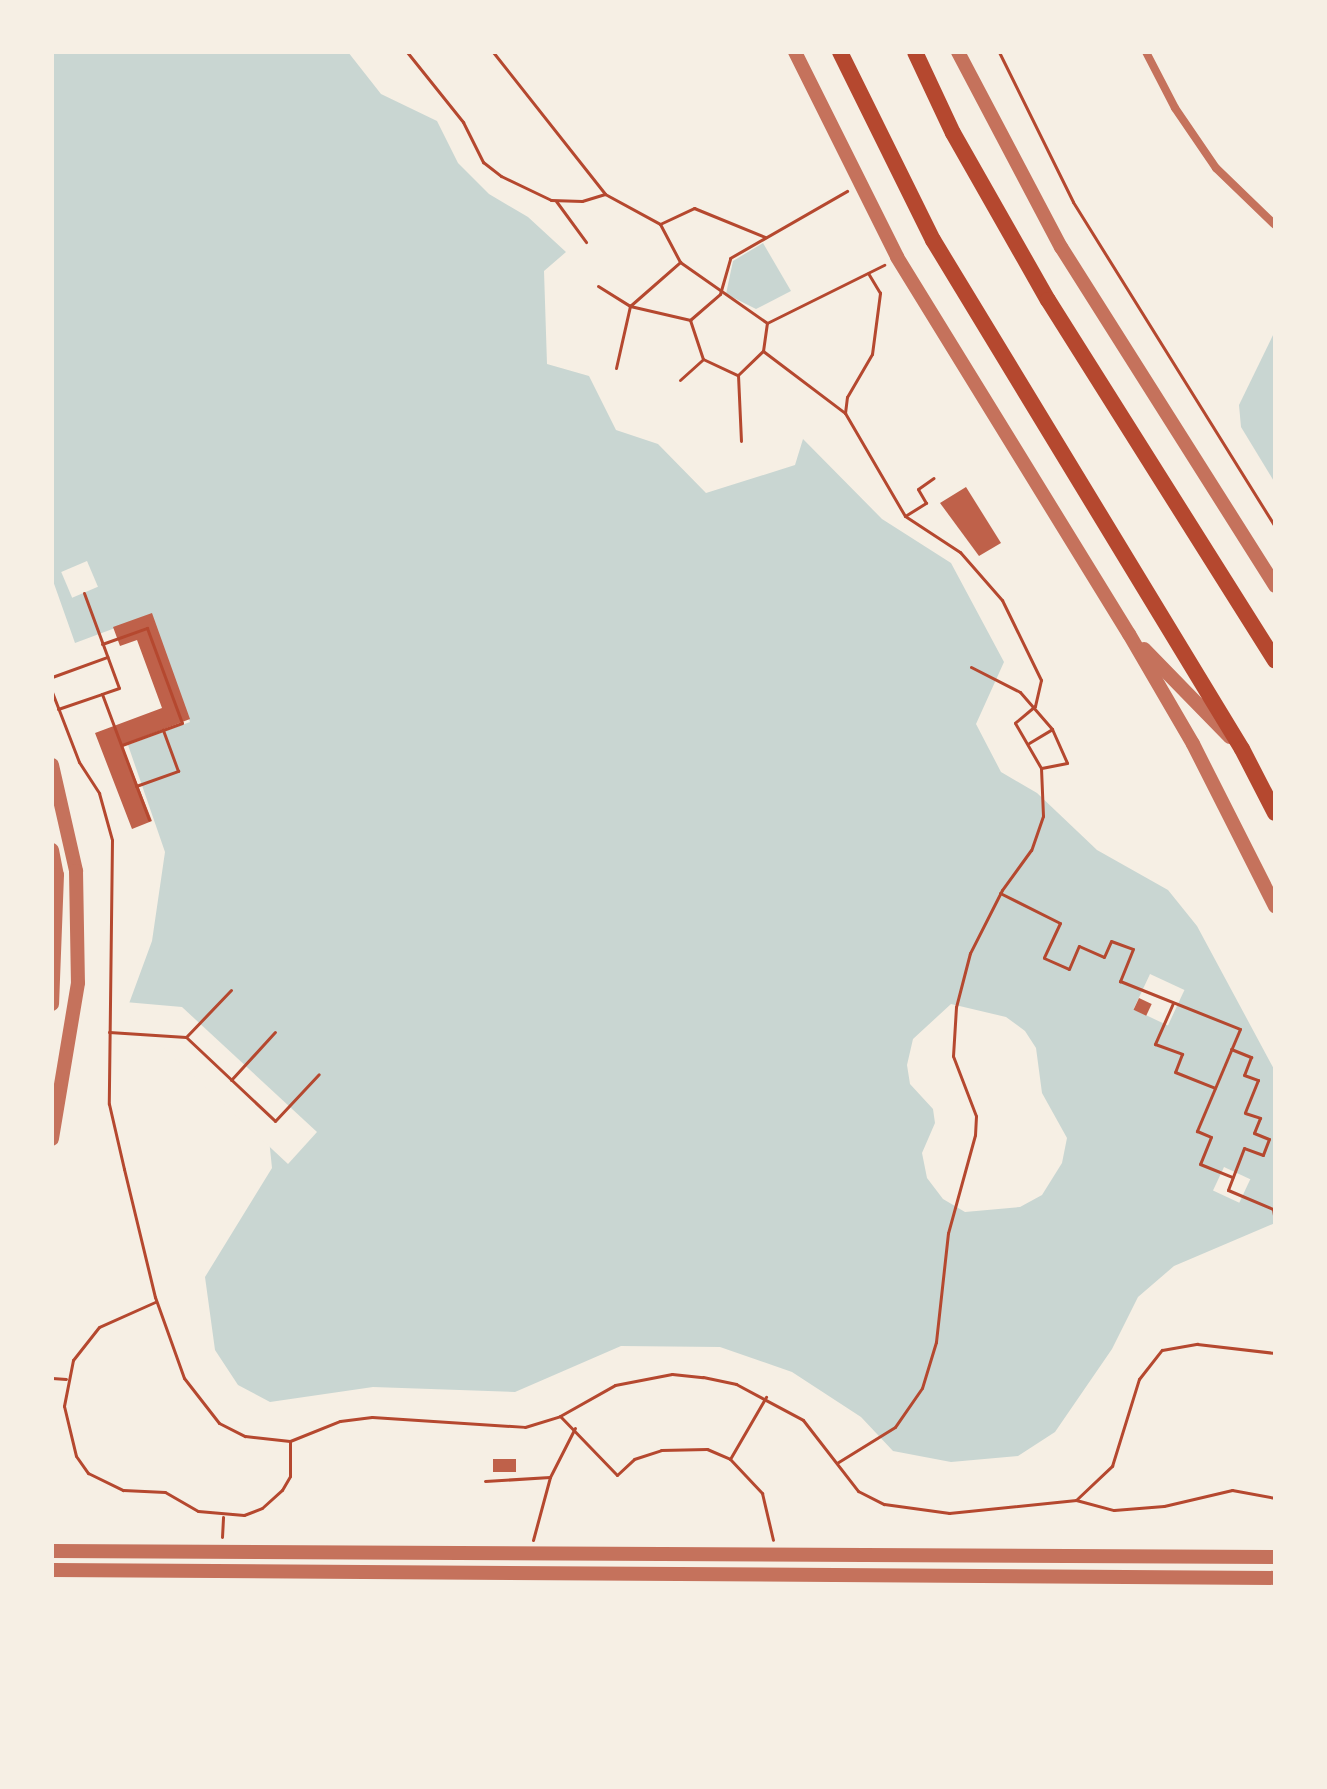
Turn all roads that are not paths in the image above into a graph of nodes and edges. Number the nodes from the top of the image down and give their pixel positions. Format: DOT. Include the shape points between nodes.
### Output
graph roads {
  1 [pos="795,52"];
  2 [pos="840,52"];
  3 [pos="915,52"];
  4 [pos="958,52"];
  5 [pos="1146,52"];
  6 [pos="1275,225"];
  7 [pos="1275,586"];
  8 [pos="1259,633"];
  9 [pos="1129,634"];
  10 [pos="1275,649"];
  11 [pos="1275,661"];
  12 [pos="1242,749"];
  13 [pos="52,765"];
  14 [pos="1275,813"];
  15 [pos="52,850"];
  16 [pos="1275,906"];
  17 [pos="52,1004"];
  18 [pos="52,1139"];
  19 [pos="52,1551"];
  20 [pos="1275,1557"];
  21 [pos="52,1570"];
  22 [pos="1275,1578"];
  1 -- 9 [label="street" via="897,257"];
  2 -- 12 [label="main road" via="933,240"];
  3 -- 8 [label="main road" via="953,133 1040,288"];
  4 -- 7 [label="street" via="1069,260"];
  5 -- 6 [label="street" via="1175,108 1216,168"];
  8 -- 10 [label="street"];
  8 -- 11 [label="main road"];
  9 -- 12 [label="street"];
  9 -- 16 [label="street" via="1193,744"];
  12 -- 14 [label="main road"];
  13 -- 18 [label="street" via="76,871 78,983"];
  15 -- 17 [label="street" via="57,875"];
  19 -- 20 [label="street"];
  21 -- 22 [label="street"];
}
